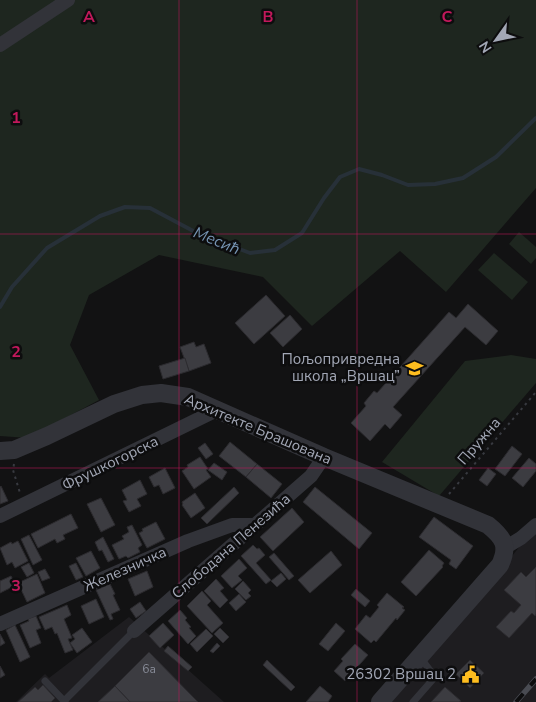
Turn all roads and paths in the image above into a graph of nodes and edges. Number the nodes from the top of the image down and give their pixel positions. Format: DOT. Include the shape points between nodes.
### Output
graph roads {
  1 [pos="68,0"];
  2 [pos="0,45"];
  3 [pos="536,392"];
  4 [pos="219,409"];
  5 [pos="7,450"];
  6 [pos="324,457"];
  7 [pos="26,504"];
  8 [pos="439,505"];
  9 [pos="0,516"];
  10 [pos="253,525"];
  11 [pos="536,525"];
  12 [pos="506,547"];
  13 [pos="0,624"];
  14 [pos="134,631"];
  15 [pos="420,657"];
  16 [pos="45,681"];
  17 [pos="64,702"];
  18 [pos="380,702"];
  19 [pos="413,702"];
  1 -- 2 [label="street"];
  3 -- 8 [label="path, Пружна"];
  4 -- 5 [label="street, Архитекте Брашована" via="188,397 161,393 142,395 114,404 48,436"];
  4 -- 6 [label="street, Архитекте Брашована"];
  4 -- 7 [label="street, Фрушкогорска"];
  5 -- 7 [label="path"];
  6 -- 8 [label="street, Архитекте Брашована"];
  6 -- 10 [label="street, Слободана Пенезића" via="311,476"];
  7 -- 9 [label="street, Фрушкогорска"];
  8 -- 12 [label="street, Архитекте Брашована" via="488,525"];
  10 -- 13 [label="street, Железничка" via="232,526 188,541"];
  10 -- 14 [label="street, Слободана Пенезића"];
  11 -- 12 [label="street"];
  12 -- 15 [label="street" via="505,555 493,573"];
  14 -- 17 [label="lane"];
  15 -- 18 [label="street"];
  15 -- 19 [label="lane" via="435,677"];
  16 -- 17 [label="lane"];
}
